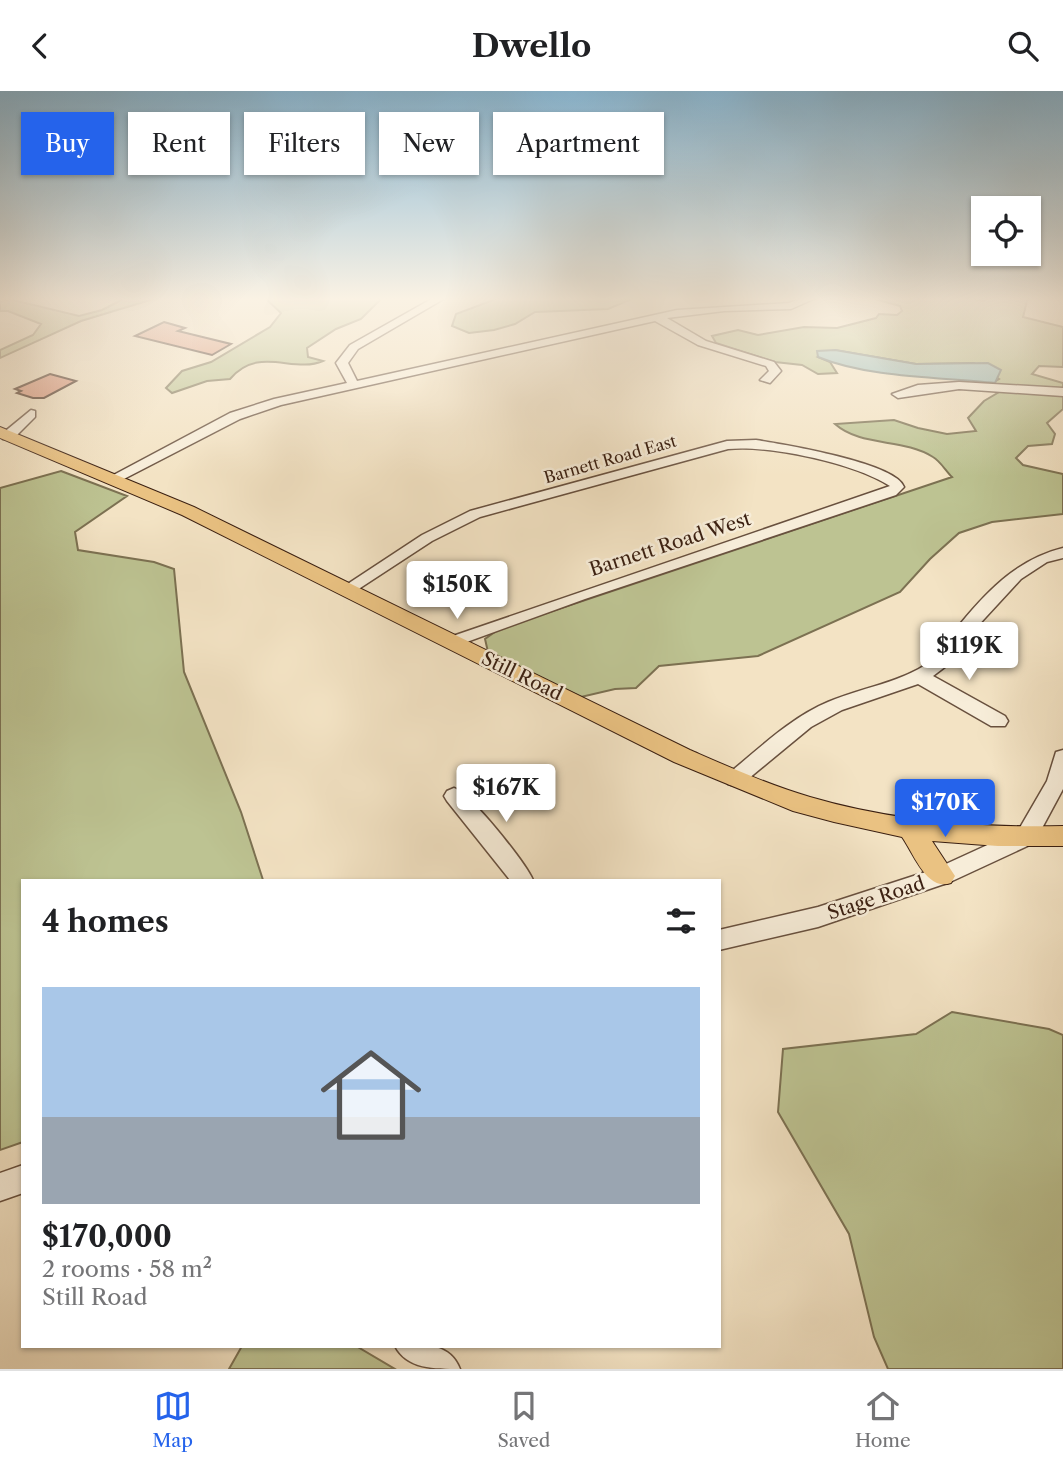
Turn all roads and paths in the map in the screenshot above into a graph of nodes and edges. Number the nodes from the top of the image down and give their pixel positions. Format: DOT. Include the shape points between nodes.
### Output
graph roads {
  1 [pos="347,357"];
  2 [pos="481,357"];
  3 [pos="747,357"];
  4 [pos="766,380"];
  5 [pos="354,385"];
  6 [pos="1063,392"];
  7 [pos="898,394"];
  8 [pos="31,414"];
  9 [pos="4,434"];
  10 [pos="113,479"];
  11 [pos="897,484"];
  12 [pos="1063,553"];
  13 [pos="348,589"];
  14 [pos="453,642"];
  15 [pos="920,677"];
  16 [pos="998,721"];
  17 [pos="1063,757"];
  18 [pos="735,779"];
  19 [pos="454,796"];
  20 [pos="909,827"];
  21 [pos="1063,835"];
  22 [pos="1026,837"];
  23 [pos="942,876"];
  24 [pos="522,879"];
  25 [pos="721,940"];
  26 [pos="21,1180"];
  27 [pos="0,1187"];
  28 [pos="414,1348"];
  29 [pos="444,1369"];
  1 -- 5 [label="street" via="344,371"];
  2 -- 5 [label="street"];
  3 -- 4 [label="street" via="771,364 775,371"];
  5 -- 10 [label="street" via="235,416"];
  6 -- 7 [label="street" via="962,386 920,387"];
  8 -- 9 [label="street"];
  9 -- 10 [label="main road, Still Road"];
  10 -- 13 [label="main road, Still Road"];
  11 -- 13 [label="street, Barnett Road East" via="878,473 780,448 727,445 475,514"];
  11 -- 14 [label="street, Barnett Road West" via="891,492"];
  12 -- 15 [label="street" via="1041,559 1015,576 967,627 952,653"];
  13 -- 14 [label="main road, Still Road"];
  14 -- 18 [label="main road, Still Road"];
  15 -- 16 [label="street"];
  15 -- 18 [label="street" via="835,706 804,722"];
  17 -- 22 [label="street" via="1057,781"];
  18 -- 20 [label="main road, Still Road" via="805,805"];
  19 -- 24 [label="street"];
  20 -- 22 [label="main road, Still Road"];
  20 -- 23 [label="main road"];
  21 -- 22 [label="main road, Still Road"];
  22 -- 23 [label="street, Stage Road"];
  23 -- 25 [label="street, Stage Road" via="818,917"];
  26 -- 27 [label="street"];
  28 -- 29 [label="street"];
}
